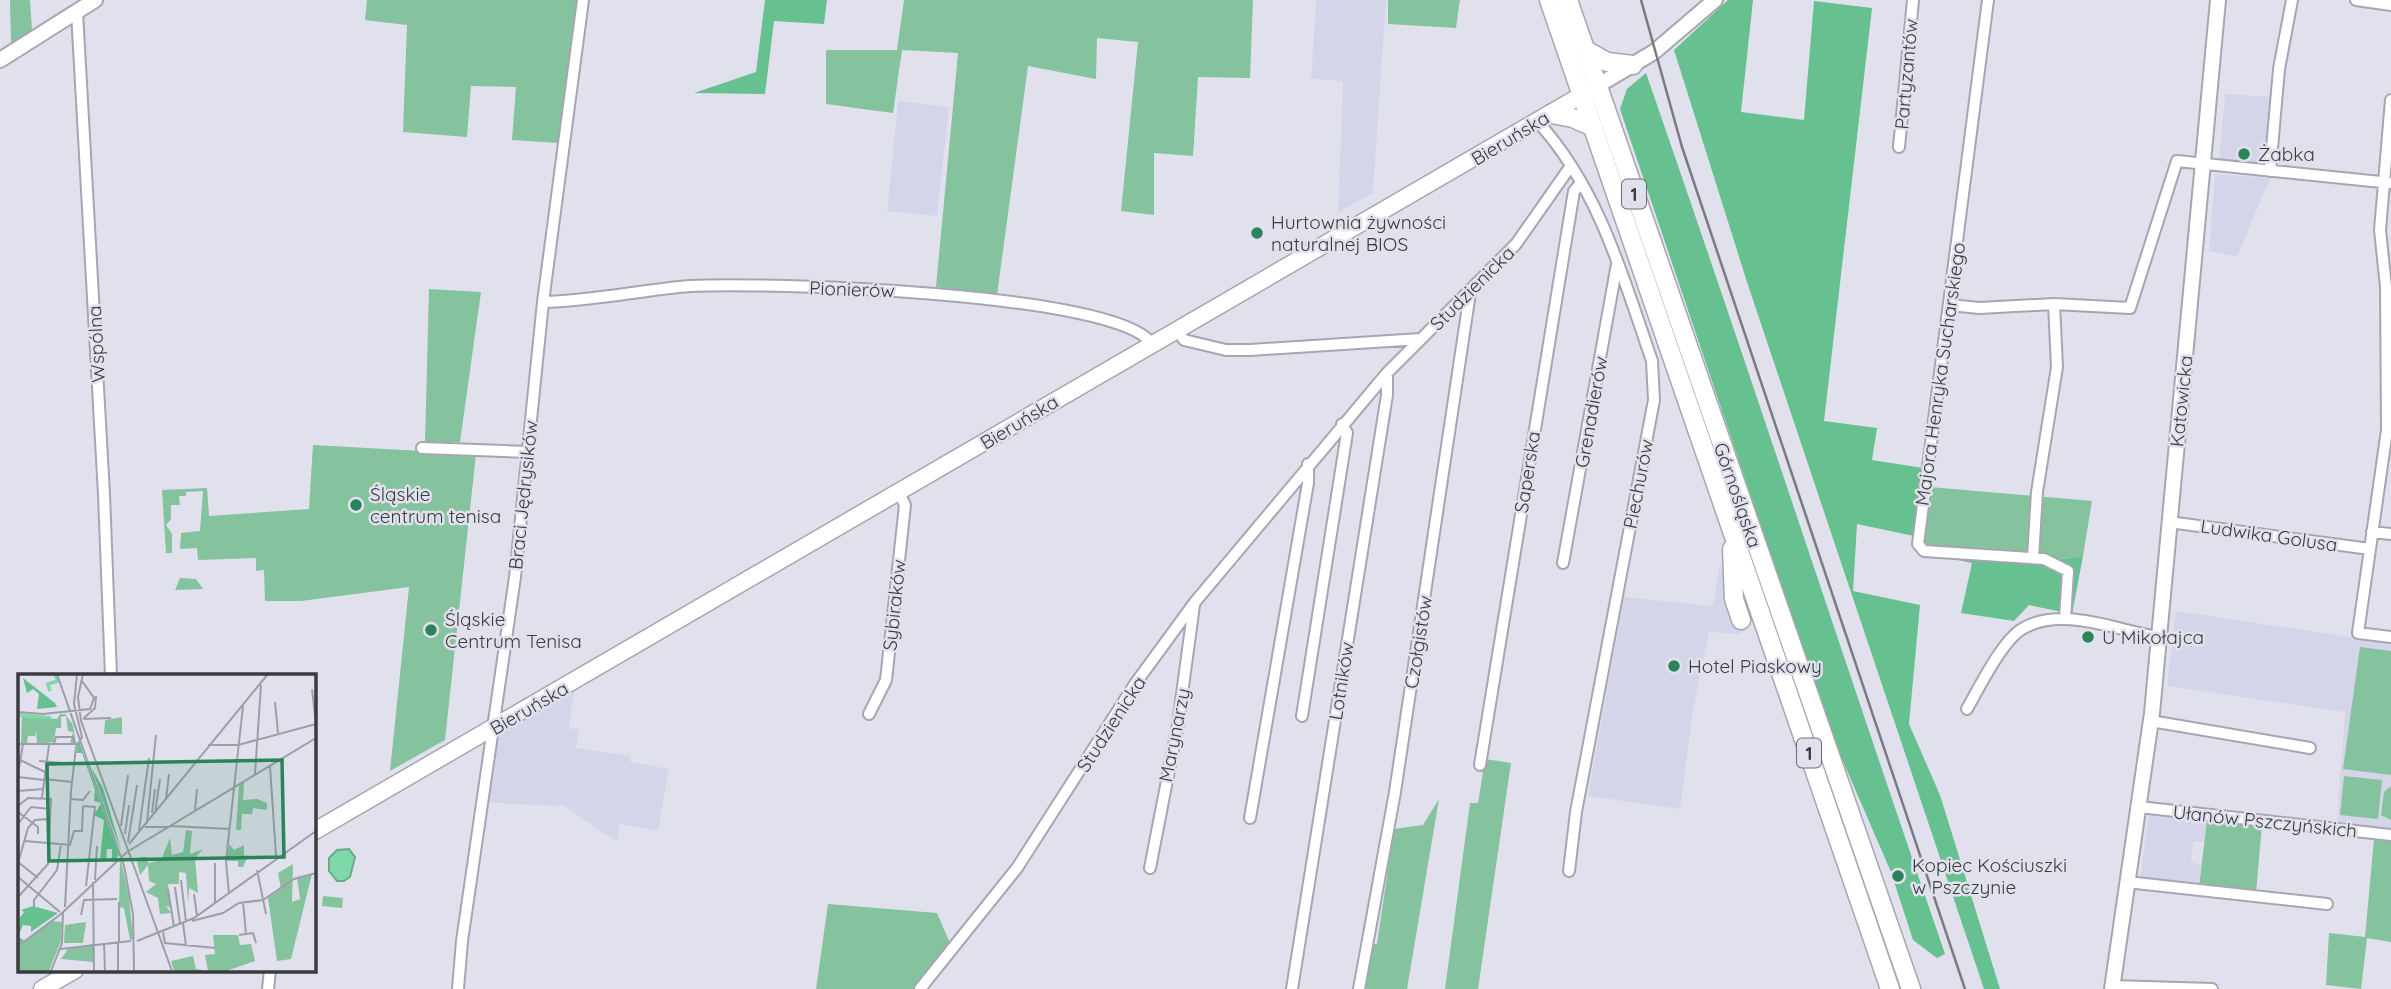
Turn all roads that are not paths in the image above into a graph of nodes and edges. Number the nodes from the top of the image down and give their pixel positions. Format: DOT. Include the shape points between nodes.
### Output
graph roads {
  1 [pos="95,0"];
  2 [pos="583,0"];
  3 [pos="1549,0"];
  4 [pos="1568,0"];
  5 [pos="1715,0"];
  6 [pos="1913,0"];
  7 [pos="1988,0"];
  8 [pos="2218,0"];
  9 [pos="2292,0"];
  10 [pos="2356,0"];
  11 [pos="2391,5"];
  12 [pos="77,12"];
  13 [pos="1586,50"];
  14 [pos="0,60"];
  15 [pos="1633,65"];
  16 [pos="1590,90"];
  17 [pos="2391,100"];
  18 [pos="1544,118"];
  19 [pos="1593,127"];
  20 [pos="1899,147"];
  21 [pos="2202,166"];
  22 [pos="1570,167"];
  23 [pos="2270,171"];
  24 [pos="2388,182"];
  25 [pos="1581,183"];
  26 [pos="1618,262"];
  27 [pos="1470,293"];
  28 [pos="543,302"];
  29 [pos="2054,304"];
  30 [pos="1950,305"];
  31 [pos="1177,330"];
  32 [pos="1420,339"];
  33 [pos="1152,344"];
  34 [pos="1387,373"];
  35 [pos="1342,424"];
  36 [pos="2389,430"];
  37 [pos="422,447"];
  38 [pos="527,452"];
  39 [pos="1308,464"];
  40 [pos="899,494"];
  41 [pos="1728,518"];
  42 [pos="2169,522"];
  43 [pos="2372,532"];
  44 [pos="2391,534"];
  45 [pos="2370,549"];
  46 [pos="2033,558"];
  47 [pos="1563,563"];
  48 [pos="1195,603"];
  49 [pos="2065,619"];
  50 [pos="1741,620"];
  51 [pos="2159,637"];
  52 [pos="2391,637"];
  53 [pos="111,674"];
  54 [pos="1967,709"];
  55 [pos="869,713"];
  56 [pos="1302,716"];
  57 [pos="2151,721"];
  58 [pos="495,728"];
  59 [pos="2310,748"];
  60 [pos="1479,765"];
  61 [pos="2139,807"];
  62 [pos="1250,818"];
  63 [pos="315,831"];
  64 [pos="2391,835"];
  65 [pos="1150,868"];
  66 [pos="1569,871"];
  67 [pos="2127,882"];
  68 [pos="2327,904"];
  69 [pos="72,972"];
  70 [pos="2112,988"];
  71 [pos="42,989"];
  72 [pos="458,989"];
  73 [pos="920,989"];
  74 [pos="1292,989"];
  75 [pos="1359,989"];
  76 [pos="1890,989"];
  77 [pos="1911,989"];
  78 [pos="2212,989"];
  1 -- 12 [label="street"];
  2 -- 28 [label="street, Braci Jędrysików"];
  3 -- 16 [label="main road, Górnośląska / 1"];
  4 -- 13 [label="main road, Górnośląska / 1"];
  5 -- 15 [label="street, Bieruńska"];
  6 -- 20 [label="street, Partyzantów"];
  7 -- 30 [label="street, Majora Henryka Sucharskiego"];
  8 -- 21 [label="street, Katowicka"];
  9 -- 23 [label="street" via="2279,69"];
  10 -- 11 [label="street"];
  12 -- 14 [label="street"];
  12 -- 53 [label="street, Wspólna"];
  13 -- 15 [label="main road" via="1607,62"];
  13 -- 16 [label="main road, Górnośląska / 1"];
  15 -- 16 [label="street, Bieruńska"];
  16 -- 18 [label="main road, Bieruńska"];
  16 -- 19 [label="main road, Górnośląska / 1"];
  16 -- 77 [label="main road, Górnośląska / 1"];
  17 -- 24 [label="street"];
  18 -- 19 [label="main road" via="1573,118"];
  18 -- 22 [label="street, Piechurów"];
  18 -- 31 [label="main road, Bieruńska"];
  19 -- 41 [label="main road, Górnośląska / 1"];
  21 -- 23 [label="street"];
  21 -- 29 [label="street" via="2178,161 2130,308"];
  21 -- 42 [label="street, Katowicka"];
  22 -- 25 [label="street, Piechurów"];
  22 -- 27 [label="street, Studzienicka" via="1516,244"];
  23 -- 24 [label="street"];
  24 -- 36 [label="street" via="2380,230"];
  25 -- 26 [label="street, Piechurów" via="1593,200"];
  25 -- 60 [label="street, Saperska" via="1574,191"];
  26 -- 47 [label="street, Grenadierów"];
  26 -- 66 [label="street, Piechurów" via="1652,361 1654,400 1576,812"];
  27 -- 32 [label="street, Studzienicka"];
  27 -- 75 [label="street, Czołgistów" via="1395,792"];
  28 -- 33 [label="street, Pionierów" via="582,302 694,286 936,293 994,299 1104,321 1144,333"];
  28 -- 38 [label="street, Braci Jędrysików"];
  29 -- 30 [label="street"];
  29 -- 46 [label="street" via="2057,367 2037,492"];
  30 -- 46 [label="street, Majora Henryka Sucharskiego" via="1918,544 1924,551"];
  31 -- 32 [label="street" via="1184,340 1226,350"];
  31 -- 33 [label="main road, Bieruńska"];
  32 -- 34 [label="street, Studzienicka"];
  33 -- 40 [label="main road, Bieruńska"];
  34 -- 35 [label="street, Studzienicka"];
  34 -- 74 [label="street, Lotników" via="1387,396"];
  35 -- 39 [label="street, Studzienicka"];
  35 -- 56 [label="street, Lotników" via="1347,432"];
  36 -- 43 [label="street"];
  37 -- 38 [label="street"];
  38 -- 58 [label="street, Braci Jędrysików"];
  39 -- 48 [label="street, Studzienicka"];
  39 -- 62 [label="street"];
  40 -- 55 [label="street, Sybiraków" via="905,505 886,680"];
  40 -- 58 [label="main road, Bieruńska"];
  41 -- 50 [label="main road" via="1734,599"];
  41 -- 76 [label="main road, Górnośląska / 1"];
  42 -- 45 [label="street, Ludwika Golusa"];
  42 -- 51 [label="street, Katowicka"];
  43 -- 44 [label="street"];
  43 -- 45 [label="street"];
  45 -- 52 [label="street" via="2358,633"];
  46 -- 49 [label="street, Majora Henryka Sucharskiego" via="2068,571"];
  48 -- 65 [label="street, Marynarzy"];
  48 -- 73 [label="street, Studzienicka" via="1135,684 1017,868"];
  49 -- 51 [label="street"];
  49 -- 54 [label="street" via="2037,622 2020,630"];
  51 -- 57 [label="street, Katowicka"];
  57 -- 59 [label="street"];
  57 -- 61 [label="street, Katowicka"];
  58 -- 63 [label="main road, Bieruńska"];
  58 -- 72 [label="street, Braci Jędrysików"];
  61 -- 64 [label="street, Ułanów Pszczyńskich"];
  61 -- 67 [label="street, Katowicka"];
  67 -- 68 [label="street"];
  67 -- 70 [label="street, Katowicka"];
  69 -- 71 [label="main road"];
  70 -- 78 [label="street"];
}
